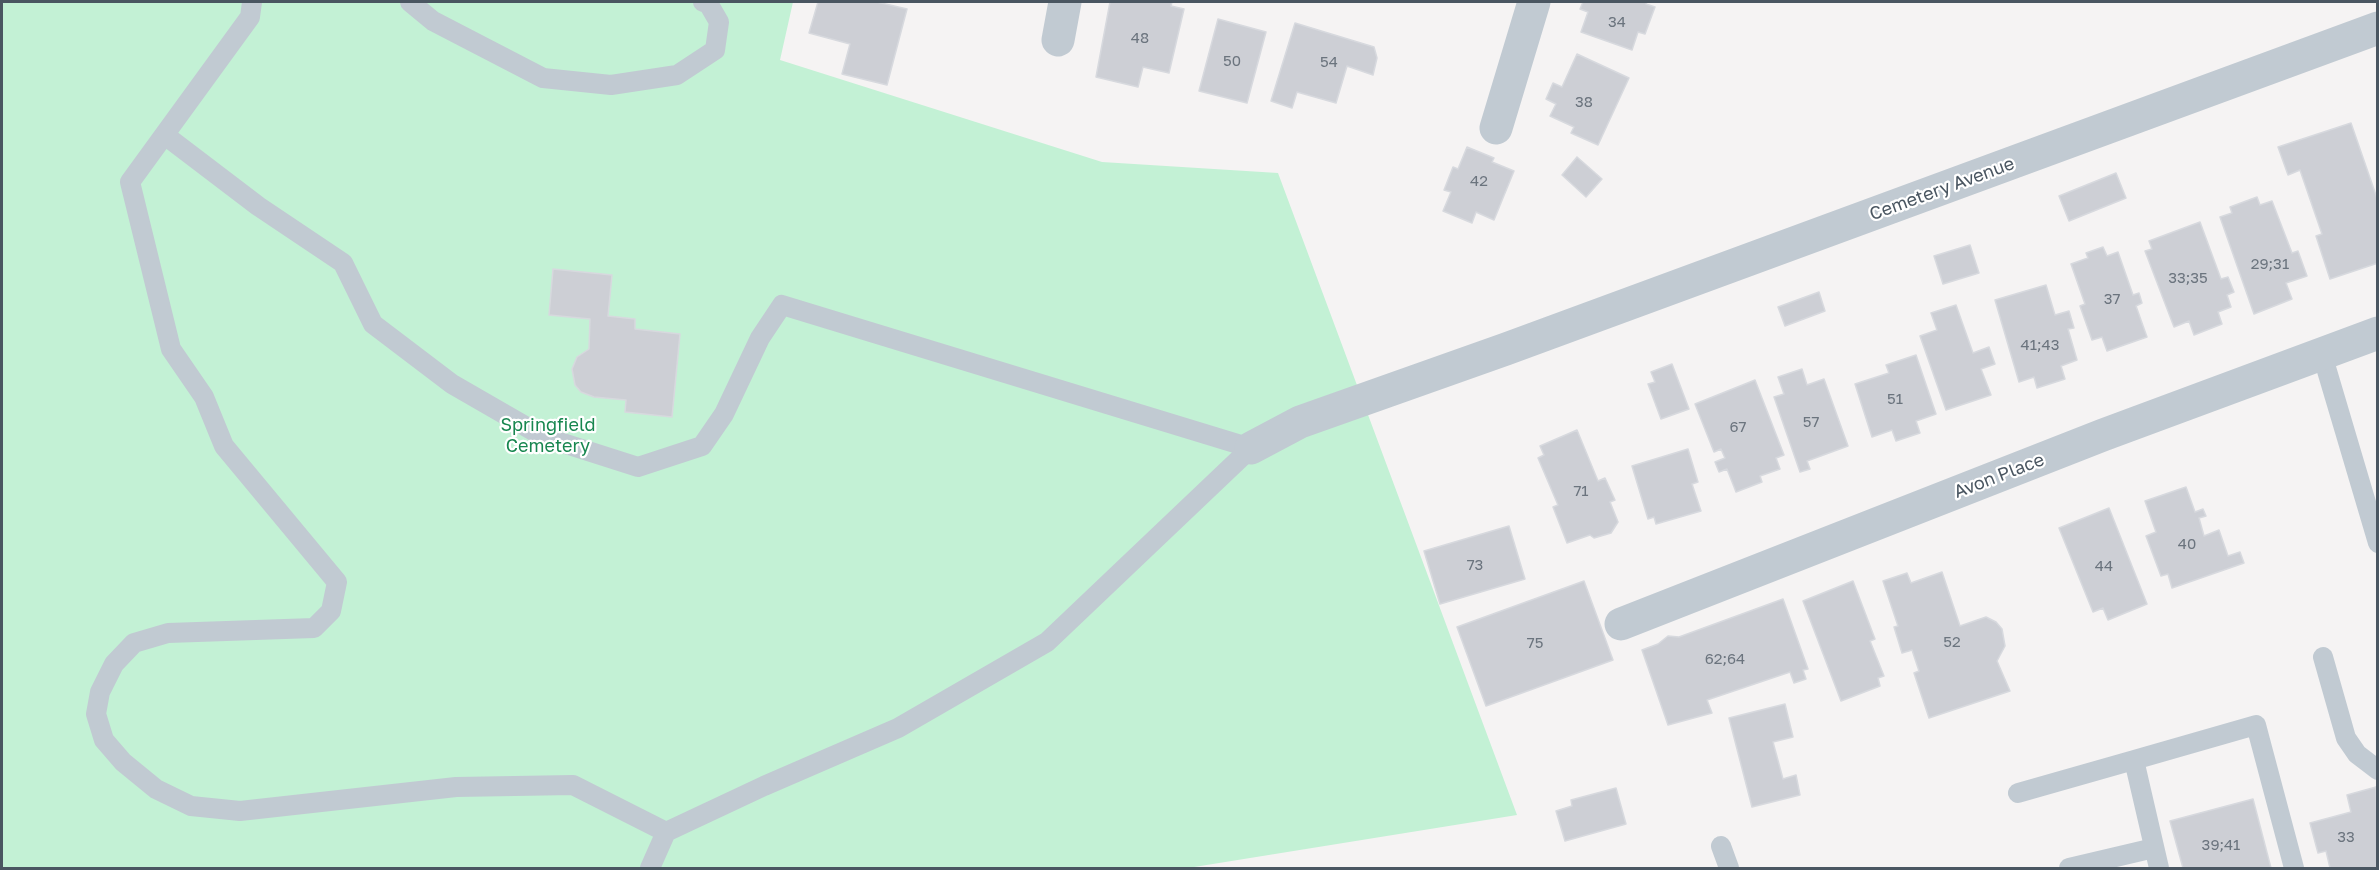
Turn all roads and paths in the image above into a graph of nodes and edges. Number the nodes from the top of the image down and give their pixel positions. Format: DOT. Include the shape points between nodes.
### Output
graph roads {
  1 [pos="252,2"];
  2 [pos="410,2"];
  3 [pos="707,2"];
  4 [pos="1065,2"];
  5 [pos="1534,2"];
  6 [pos="2378,28"];
  7 [pos="1058,40"];
  8 [pos="1496,128"];
  9 [pos="166,136"];
  10 [pos="2378,333"];
  11 [pos="2322,354"];
  12 [pos="1251,448"];
  13 [pos="2378,543"];
  14 [pos="1622,624"];
  15 [pos="2323,657"];
  16 [pos="2134,760"];
  17 [pos="2378,770"];
  18 [pos="2018,793"];
  19 [pos="666,832"];
  20 [pos="1721,846"];
  21 [pos="2154,848"];
  22 [pos="650,868"];
  23 [pos="1729,868"];
  24 [pos="2069,868"];
  25 [pos="2158,868"];
  26 [pos="2294,868"];
  1 -- 9 [label="lane" via="250,17"];
  2 -- 3 [label="lane" via="432,21 543,78 611,85 677,75 715,50 719,22"];
  4 -- 7 [label="street"];
  5 -- 8 [label="street"];
  6 -- 12 [label="street, Cemetery Avenue" via="1300,422"];
  9 -- 12 [label="lane" via="258,206 343,263 374,324 452,384 544,437 638,467 702,446 724,414 760,338 782,305"];
  9 -- 19 [label="lane" via="130,182 171,349 204,397 224,446 337,582 331,611 314,628 168,633 134,643 114,664 100,692 96,714 104,740 156,789 191,806 240,811 456,787 573,785"];
  10 -- 11 [label="street, Avon Place"];
  11 -- 13 [label="lane"];
  11 -- 14 [label="street, Avon Place" via="2103,435"];
  12 -- 19 [label="lane" via="1047,642 898,728"];
  15 -- 17 [label="lane" via="2346,738 2357,754"];
  16 -- 18 [label="lane"];
  16 -- 21 [label="lane"];
  16 -- 26 [label="lane" via="2256,725"];
  19 -- 22 [label="lane"];
  20 -- 23 [label="lane"];
  21 -- 24 [label="lane"];
  21 -- 25 [label="lane"];
}
